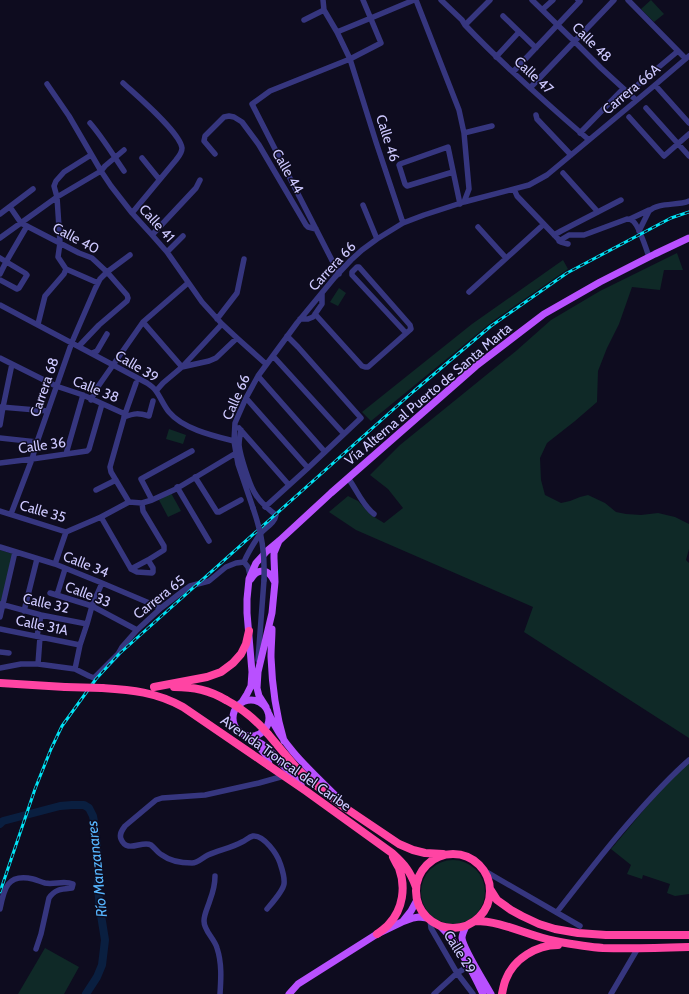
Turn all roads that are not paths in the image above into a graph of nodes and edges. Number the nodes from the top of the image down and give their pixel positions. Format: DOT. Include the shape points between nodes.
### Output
graph roads {
  1 [pos="323,0"];
  2 [pos="363,0"];
  3 [pos="415,0"];
  4 [pos="441,0"];
  5 [pos="490,0"];
  6 [pos="532,0"];
  7 [pos="553,0"];
  8 [pos="614,0"];
  9 [pos="628,0"];
  10 [pos="579,1"];
  11 [pos="543,9"];
  12 [pos="324,10"];
  13 [pos="503,16"];
  14 [pos="371,18"];
  15 [pos="304,20"];
  16 [pos="465,25"];
  17 [pos="558,25"];
  18 [pos="337,32"];
  19 [pos="519,32"];
  20 [pos="574,41"];
  21 [pos="536,48"];
  22 [pos="678,51"];
  23 [pos="496,57"];
  24 [pos="687,57"];
  25 [pos="350,59"];
  26 [pos="513,72"];
  27 [pos="123,83"];
  28 [pos="47,84"];
  29 [pos="655,85"];
  30 [pos="530,88"];
  31 [pos="626,91"];
  32 [pos="636,100"];
  33 [pos="646,108"];
  34 [pos="536,115"];
  35 [pos="629,117"];
  36 [pos="90,123"];
  37 [pos="689,123"];
  38 [pos="492,126"];
  39 [pos="580,132"];
  40 [pos="464,133"];
  41 [pos="689,134"];
  42 [pos="589,140"];
  43 [pos="678,144"];
  44 [pos="124,150"];
  45 [pos="215,154"];
  46 [pos="571,154"];
  47 [pos="91,155"];
  48 [pos="689,156"];
  49 [pos="115,158"];
  50 [pos="142,158"];
  51 [pos="100,171"];
  52 [pos="124,171"];
  53 [pos="453,172"];
  54 [pos="564,173"];
  55 [pos="159,179"];
  56 [pos="200,180"];
  57 [pos="33,189"];
  58 [pos="514,189"];
  59 [pos="57,197"];
  60 [pos="621,200"];
  61 [pos="689,201"];
  62 [pos="462,203"];
  63 [pos="364,205"];
  64 [pos="10,207"];
  65 [pos="651,209"];
  66 [pos="598,212"];
  67 [pos="132,213"];
  68 [pos="0,214"];
  69 [pos="630,219"];
  70 [pos="403,223"];
  71 [pos="544,224"];
  72 [pos="24,225"];
  73 [pos="478,227"];
  74 [pos="316,229"];
  75 [pos="639,231"];
  76 [pos="152,235"];
  77 [pos="554,235"];
  78 [pos="183,236"];
  79 [pos="0,238"];
  80 [pos="689,238"];
  81 [pos="377,239"];
  82 [pos="559,240"];
  83 [pos="60,243"];
  84 [pos="568,244"];
  85 [pos="167,252"];
  86 [pos="130,256"];
  87 [pos="649,257"];
  88 [pos="0,258"];
  89 [pos="506,258"];
  90 [pos="244,259"];
  91 [pos="6,262"];
  92 [pos="66,269"];
  93 [pos="107,272"];
  94 [pos="0,274"];
  95 [pos="339,274"];
  96 [pos="0,280"];
  97 [pos="188,282"];
  98 [pos="98,283"];
  99 [pos="469,292"];
  100 [pos="322,293"];
  101 [pos="0,305"];
  102 [pos="315,314"];
  103 [pos="217,319"];
  104 [pos="300,319"];
  105 [pos="143,322"];
  106 [pos="38,324"];
  107 [pos="222,324"];
  108 [pos="406,333"];
  109 [pos="107,334"];
  110 [pos="287,336"];
  111 [pos="237,338"];
  112 [pos="72,342"];
  113 [pos="79,346"];
  114 [pos="92,353"];
  115 [pos="273,356"];
  116 [pos="0,358"];
  117 [pos="12,364"];
  118 [pos="266,364"];
  119 [pos="113,365"];
  120 [pos="182,367"];
  121 [pos="258,376"];
  122 [pos="136,383"];
  123 [pos="56,386"];
  124 [pos="156,391"];
  125 [pos="83,395"];
  126 [pos="246,398"];
  127 [pos="92,400"];
  128 [pos="152,401"];
  129 [pos="102,404"];
  130 [pos="1,407"];
  131 [pos="48,411"];
  132 [pos="125,415"];
  133 [pos="235,423"];
  134 [pos="0,425"];
  135 [pos="241,430"];
  136 [pos="344,434"];
  137 [pos="0,438"];
  138 [pos="234,441"];
  139 [pos="37,442"];
  140 [pos="192,451"];
  141 [pos="326,452"];
  142 [pos="236,453"];
  143 [pos="66,454"];
  144 [pos="32,459"];
  145 [pos="0,463"];
  146 [pos="308,468"];
  147 [pos="195,477"];
  148 [pos="348,478"];
  149 [pos="116,480"];
  150 [pos="289,485"];
  151 [pos="177,488"];
  152 [pos="96,490"];
  153 [pos="152,500"];
  154 [pos="241,500"];
  155 [pos="129,502"];
  156 [pos="142,503"];
  157 [pos="265,506"];
  158 [pos="0,511"];
  159 [pos="11,514"];
  160 [pos="374,514"];
  161 [pos="101,517"];
  162 [pos="66,532"];
  163 [pos="209,541"];
  164 [pos="279,541"];
  165 [pos="0,547"];
  166 [pos="15,552"];
  167 [pos="37,559"];
  168 [pos="148,560"];
  169 [pos="244,562"];
  170 [pos="54,564"];
  171 [pos="65,569"];
  172 [pos="131,569"];
  173 [pos="250,575"];
  174 [pos="275,582"];
  175 [pos="102,583"];
  176 [pos="247,589"];
  177 [pos="50,593"];
  178 [pos="57,595"];
  179 [pos="1,605"];
  180 [pos="92,606"];
  181 [pos="160,608"];
  182 [pos="24,611"];
  183 [pos="41,615"];
  184 [pos="0,617"];
  185 [pos="271,620"];
  186 [pos="87,624"];
  187 [pos="0,629"];
  188 [pos="137,630"];
  189 [pos="249,631"];
  190 [pos="38,637"];
  191 [pos="80,645"];
  192 [pos="0,652"];
  193 [pos="9,653"];
  194 [pos="38,664"];
  195 [pos="0,668"];
  196 [pos="75,669"];
  197 [pos="255,672"];
  198 [pos="0,683"];
  199 [pos="154,687"];
  200 [pos="121,689"];
  201 [pos="242,702"];
  202 [pos="267,711"];
  203 [pos="247,736"];
  204 [pos="254,740"];
  205 [pos="284,741"];
  206 [pos="689,760"];
  207 [pos="269,766"];
  208 [pos="284,776"];
  209 [pos="306,791"];
  210 [pos="344,807"];
  211 [pos="380,844"];
  212 [pos="448,855"];
  213 [pos="483,870"];
  214 [pos="215,876"];
  215 [pos="416,888"];
  216 [pos="490,888"];
  217 [pos="417,900"];
  218 [pos="267,909"];
  219 [pos="0,910"];
  220 [pos="557,912"];
  221 [pos="428,919"];
  222 [pos="475,921"];
  223 [pos="402,922"];
  224 [pos="440,926"];
  225 [pos="466,926"];
  226 [pos="580,926"];
  227 [pos="377,934"];
  228 [pos="689,935"];
  229 [pos="579,946"];
  230 [pos="689,947"];
  231 [pos="638,948"];
  232 [pos="36,949"];
  233 [pos="469,966"];
  234 [pos="458,973"];
  235 [pos="220,994"];
  236 [pos="288,994"];
  237 [pos="434,994"];
  238 [pos="473,994"];
  239 [pos="483,994"];
  240 [pos="491,994"];
  241 [pos="502,994"];
  242 [pos="611,994"];
  1 -- 12 [label="street"];
  2 -- 14 [label="street"];
  3 -- 14 [label="street"];
  3 -- 40 [label="street" via="459,110"];
  4 -- 16 [label="street, Calle 47"];
  5 -- 16 [label="street"];
  6 -- 11 [label="street, Calle 48"];
  7 -- 11 [label="street"];
  8 -- 20 [label="street"];
  9 -- 22 [label="street"];
  10 -- 17 [label="street"];
  11 -- 17 [label="street, Calle 48"];
  12 -- 15 [label="street"];
  12 -- 18 [label="street, Calle 46"];
  13 -- 19 [label="street"];
  14 -- 18 [label="street"];
  14 -- 25 [label="street" via="381,43"];
  16 -- 23 [label="street, Calle 47"];
  17 -- 20 [label="street, Calle 48"];
  17 -- 21 [label="street"];
  18 -- 25 [label="street, Calle 46"];
  19 -- 21 [label="street"];
  19 -- 23 [label="street"];
  20 -- 30 [label="street"];
  20 -- 31 [label="street, Calle 48"];
  21 -- 26 [label="street"];
  22 -- 24 [label="street"];
  22 -- 31 [label="street"];
  23 -- 26 [label="street, Calle 47"];
  24 -- 29 [label="street, Carrera 66A"];
  25 -- 70 [label="street, Calle 46"];
  25 -- 74 [label="street" via="270,90 252,104"];
  26 -- 30 [label="street, Calle 47"];
  27 -- 55 [label="street" via="159,116 178,139 181,151"];
  28 -- 47 [label="street, Calle 41"];
  29 -- 32 [label="street, Carrera 66A"];
  29 -- 37 [label="street"];
  30 -- 39 [label="street, Calle 47"];
  31 -- 32 [label="street, Calle 48"];
  31 -- 39 [label="street"];
  32 -- 42 [label="street, Carrera 66A"];
  33 -- 43 [label="street"];
  34 -- 46 [label="street"];
  35 -- 43 [label="street" via="664,156"];
  36 -- 49 [label="street"];
  38 -- 40 [label="street"];
  39 -- 42 [label="street, Calle 47"];
  40 -- 62 [label="street" via="469,189"];
  41 -- 43 [label="street"];
  42 -- 46 [label="street, Carrera 66"];
  43 -- 48 [label="street"];
  44 -- 49 [label="street"];
  45 -- 74 [label="street, Calle 44" via="204,141 205,136 224,117 234,117 242,122 259,145 306,225"];
  46 -- 58 [label="street, Carrera 66" via="547,175 530,185"];
  47 -- 51 [label="street, Calle 41"];
  47 -- 59 [label="street" via="64,172 56,181 54,186"];
  49 -- 51 [label="street"];
  49 -- 52 [label="street"];
  50 -- 55 [label="street"];
  51 -- 59 [label="street"];
  51 -- 67 [label="street, Calle 41"];
  53 -- 53 [label="street" via="448,147 399,166 405,184 409,186"];
  53 -- 62 [label="street"];
  54 -- 66 [label="street"];
  55 -- 67 [label="street"];
  56 -- 76 [label="street" via="196,188"];
  57 -- 64 [label="street"];
  58 -- 62 [label="street, Carrera 66"];
  58 -- 71 [label="street" via="517,196"];
  59 -- 72 [label="street"];
  59 -- 83 [label="street"];
  60 -- 66 [label="street"];
  61 -- 65 [label="street"];
  62 -- 70 [label="street, Carrera 66"];
  63 -- 81 [label="street"];
  64 -- 68 [label="street"];
  64 -- 72 [label="street, Calle 40"];
  65 -- 69 [label="street"];
  65 -- 75 [label="street"];
  66 -- 77 [label="street"];
  67 -- 76 [label="street, Calle 41"];
  69 -- 75 [label="street"];
  69 -- 82 [label="street" via="584,235 569,235"];
  70 -- 81 [label="street, Carrera 66"];
  71 -- 77 [label="street"];
  71 -- 89 [label="street"];
  72 -- 79 [label="street"];
  72 -- 83 [label="street, Calle 40"];
  72 -- 91 [label="street"];
  73 -- 89 [label="street"];
  74 -- 95 [label="street"];
  75 -- 87 [label="street"];
  76 -- 85 [label="street, Calle 41"];
  77 -- 82 [label="street"];
  78 -- 85 [label="street"];
  80 -- 87 [label="main road, Vía Alterna al Puerto de Santa Marta"];
  81 -- 95 [label="street, Carrera 66" via="351,260"];
  82 -- 84 [label="street"];
  83 -- 92 [label="street" via="58,257"];
  83 -- 93 [label="street, Calle 40" via="92,258"];
  85 -- 97 [label="street, Calle 41"];
  86 -- 93 [label="street, Carrera 68"];
  87 -- 148 [label="main road, Vía Alterna al Puerto de Santa Marta" via="544,314 476,366"];
  88 -- 91 [label="street"];
  89 -- 99 [label="street"];
  90 -- 103 [label="street" via="237,292"];
  91 -- 94 [label="street"];
  91 -- 96 [label="street" via="27,275 17,289"];
  92 -- 98 [label="street"];
  92 -- 106 [label="street" via="45,296"];
  93 -- 98 [label="street, Carrera 68"];
  93 -- 113 [label="street, Calle 40" via="127,296 127,301"];
  95 -- 100 [label="street, Carrera 66"];
  97 -- 103 [label="street, Calle 41"];
  97 -- 105 [label="street"];
  98 -- 112 [label="street, Carrera 68"];
  100 -- 102 [label="street" via="322,304"];
  100 -- 104 [label="street, Carrera 66"];
  101 -- 106 [label="street, Calle 39"];
  102 -- 104 [label="street" via="311,318"];
  102 -- 108 [label="street" via="365,367"];
  103 -- 107 [label="street, Calle 41"];
  104 -- 110 [label="street, Carrera 66"];
  105 -- 119 [label="street"];
  105 -- 120 [label="street"];
  106 -- 112 [label="street, Calle 39"];
  107 -- 111 [label="street, Calle 41"];
  107 -- 120 [label="street"];
  108 -- 108 [label="street" via="352,275 357,267 410,325"];
  109 -- 114 [label="street" via="97,351"];
  110 -- 115 [label="street, Carrera 66"];
  110 -- 136 [label="street" via="361,418"];
  111 -- 118 [label="street, Calle 41"];
  111 -- 120 [label="street" via="216,358"];
  112 -- 113 [label="street, Calle 39"];
  112 -- 123 [label="street, Carrera 68"];
  113 -- 114 [label="street, Calle 39"];
  114 -- 119 [label="street, Calle 39"];
  115 -- 118 [label="street, Carrera 66"];
  115 -- 136 [label="street"];
  116 -- 117 [label="street, Calle 38"];
  117 -- 123 [label="street, Calle 38"];
  117 -- 130 [label="street"];
  118 -- 121 [label="street, Calle 66"];
  119 -- 124 [label="street, Calle 39" via="147,383"];
  119 -- 127 [label="street"];
  120 -- 124 [label="street"];
  121 -- 126 [label="street, Calle 66"];
  121 -- 141 [label="street"];
  122 -- 132 [label="street"];
  123 -- 125 [label="street, Calle 38"];
  123 -- 131 [label="street, Carrera 68"];
  124 -- 138 [label="street, Calle 39" via="176,419 192,428"];
  125 -- 127 [label="street, Calle 38"];
  125 -- 143 [label="street"];
  126 -- 133 [label="street, Calle 66"];
  126 -- 146 [label="street"];
  127 -- 129 [label="street, Calle 38"];
  128 -- 132 [label="street" via="149,416 141,413"];
  129 -- 132 [label="street, Calle 38"];
  129 -- 143 [label="street, Calle 36" via="89,449"];
  130 -- 131 [label="street"];
  130 -- 134 [label="street"];
  131 -- 139 [label="street, Carrera 68"];
  132 -- 149 [label="street" via="110,464"];
  133 -- 135 [label="street"];
  133 -- 138 [label="street, Calle 66"];
  135 -- 150 [label="street"];
  135 -- 157 [label="street" via="239,446 245,468 255,494"];
  136 -- 141 [label="street"];
  137 -- 139 [label="street"];
  138 -- 142 [label="street"];
  139 -- 144 [label="street, Carrera 68"];
  140 -- 153 [label="street" via="141,479"];
  141 -- 146 [label="street"];
  142 -- 147 [label="street"];
  142 -- 197 [label="street, bridge" via="264,547 264,580"];
  143 -- 144 [label="street, Calle 36"];
  144 -- 145 [label="street, Calle 36"];
  144 -- 159 [label="street, Carrera 68"];
  146 -- 150 [label="street"];
  147 -- 151 [label="street"];
  147 -- 154 [label="street" via="216,512"];
  148 -- 160 [label="street" via="367,509"];
  148 -- 164 [label="main road, Vía Alterna al Puerto de Santa Marta"];
  149 -- 152 [label="street"];
  149 -- 155 [label="street"];
  150 -- 157 [label="street"];
  151 -- 153 [label="street"];
  151 -- 163 [label="street"];
  153 -- 156 [label="street"];
  155 -- 156 [label="street"];
  155 -- 161 [label="street"];
  156 -- 168 [label="street, Calle 34" via="143,511 164,546 164,550"];
  157 -- 169 [label="street" via="276,514 276,517 251,547"];
  158 -- 159 [label="street, Calle 35"];
  159 -- 162 [label="street, Calle 35"];
  161 -- 162 [label="street, Calle 35"];
  161 -- 172 [label="street, Calle 34"];
  162 -- 170 [label="street"];
  164 -- 173 [label="main road, Vía Alterna al Puerto de Santa Marta" via="256,563"];
  164 -- 174 [label="main road, Vía Alterna al Puerto de Santa Marta" via="274,553"];
  165 -- 166 [label="street, Calle 34"];
  166 -- 167 [label="street, Calle 34"];
  166 -- 179 [label="street"];
  167 -- 170 [label="street, Calle 34"];
  167 -- 182 [label="street"];
  168 -- 172 [label="street, Calle 34"];
  168 -- 172 [label="street" via="154,568 152,573"];
  169 -- 173 [label="street"];
  169 -- 181 [label="street, Carrera 65" via="226,567 209,581 190,586"];
  170 -- 171 [label="street, Calle 34"];
  171 -- 175 [label="street, Calle 34"];
  171 -- 178 [label="street"];
  173 -- 176 [label="main road, Vía Alterna al Puerto de Santa Marta"];
  174 -- 176 [label="main road" via="268,572 258,571"];
  174 -- 185 [label="main road, Vía Alterna al Puerto de Santa Marta"];
  175 -- 180 [label="street"];
  175 -- 181 [label="street, Calle 34"];
  176 -- 189 [label="main road, Vía Alterna al Puerto de Santa Marta"];
  177 -- 178 [label="street, Calle 33"];
  178 -- 180 [label="street, Calle 33"];
  179 -- 182 [label="street, Calle 32"];
  179 -- 184 [label="street"];
  180 -- 186 [label="street"];
  180 -- 188 [label="street, Calle 33"];
  181 -- 188 [label="street, Carrera 65"];
  182 -- 183 [label="street, Calle 32"];
  183 -- 186 [label="street, Calle 32"];
  183 -- 190 [label="street"];
  185 -- 197 [label="main road, Vía Alterna al Puerto de Santa Marta"];
  185 -- 205 [label="main road" via="273,681"];
  186 -- 191 [label="street"];
  187 -- 190 [label="street, Calle 31A"];
  188 -- 196 [label="street, Carrera 65" via="94,678"];
  189 -- 197 [label="main road, Vía Alterna al Puerto de Santa Marta"];
  189 -- 199 [label="highway" via="241,654 221,672"];
  190 -- 191 [label="street, Calle 31A"];
  190 -- 194 [label="street"];
  191 -- 196 [label="street"];
  192 -- 193 [label="street"];
  194 -- 195 [label="street"];
  194 -- 196 [label="street"];
  197 -- 201 [label="main road, Vía Alterna al Puerto de Santa Marta"];
  197 -- 202 [label="main road, Vía Alterna al Puerto de Santa Marta" via="259,696"];
  198 -- 200 [label="highway, Avenida Troncal del Caribe, bridge"];
  199 -- 200 [label="highway, Avenida Troncal del Caribe"];
  199 -- 210 [label="highway, Avenida Troncal del Caribe, bridge" via="175,686 204,690 237,706 268,734 308,779"];
  200 -- 207 [label="highway, Avenida Troncal del Caribe" via="150,693 175,702"];
  201 -- 202 [label="main road" via="258,701"];
  201 -- 203 [label="main road" via="234,709 232,720 237,730"];
  202 -- 203 [label="main road" via="269,720 264,731"];
  202 -- 205 [label="main road, Vía Alterna al Puerto de Santa Marta"];
  203 -- 204 [label="main road"];
  204 -- 207 [label="main road" via="267,757"];
  204 -- 209 [label="main road" via="273,754"];
  205 -- 210 [label="main road, Vía Alterna al Puerto de Santa Marta"];
  206 -- 220 [label="street" via="639,811"];
  207 -- 208 [label="highway, Avenida Troncal del Caribe"];
  208 -- 209 [label="highway, Avenida Troncal del Caribe"];
  208 -- 218 [label="street" via="231,790 156,800 125,826 120,834 126,846 149,844 166,858 190,863 251,837 259,837 278,856 285,883"];
  209 -- 211 [label="highway, Avenida Troncal del Caribe"];
  210 -- 212 [label="highway, Avenida Troncal del Caribe" via="399,844 425,853"];
  211 -- 215 [label="highway, Avenida Troncal del Caribe" via="404,864"];
  211 -- 227 [label="highway" via="391,854 403,882 398,912"];
  212 -- 213 [label="highway" via="471,859"];
  212 -- 215 [label="highway" via="436,858 426,866 419,876"];
  213 -- 216 [label="highway"];
  213 -- 220 [label="street"];
  214 -- 235 [label="street" via="215,887 204,922 217,948 221,978"];
  215 -- 217 [label="highway"];
  216 -- 222 [label="highway" via="485,910"];
  216 -- 228 [label="highway" via="497,900 511,910 555,929 578,933"];
  217 -- 221 [label="highway" via="420,910"];
  217 -- 223 [label="main road"];
  219 -- 232 [label="street" via="6,888 16,878 53,884 73,884 72,888 56,890 51,894"];
  220 -- 226 [label="street"];
  221 -- 223 [label="main road" via="419,917"];
  221 -- 224 [label="highway"];
  221 -- 234 [label="street, Calle 29"];
  222 -- 225 [label="highway"];
  222 -- 229 [label="highway" via="492,922 533,936"];
  223 -- 227 [label="main road"];
  224 -- 225 [label="highway"];
  224 -- 233 [label="main road" via="451,937"];
  225 -- 240 [label="main road" via="462,938 465,948"];
  227 -- 236 [label="main road" via="298,984"];
  229 -- 231 [label="highway"];
  229 -- 241 [label="highway" via="551,945 537,948 524,956 513,966"];
  230 -- 231 [label="highway"];
  231 -- 242 [label="street"];
  233 -- 234 [label="street"];
  233 -- 239 [label="main road"];
  234 -- 237 [label="street"];
  234 -- 238 [label="street, Calle 29"];
}
